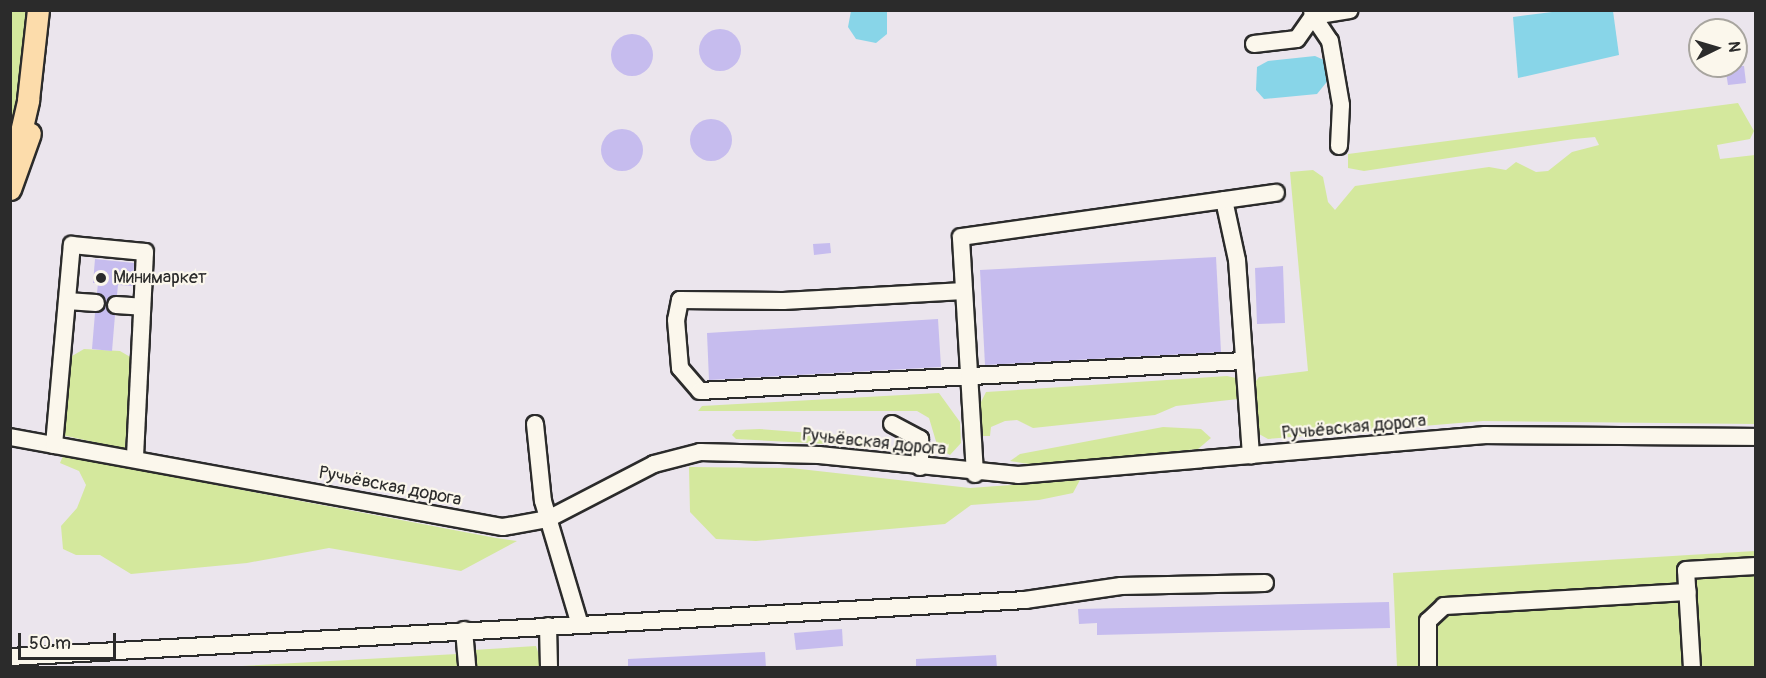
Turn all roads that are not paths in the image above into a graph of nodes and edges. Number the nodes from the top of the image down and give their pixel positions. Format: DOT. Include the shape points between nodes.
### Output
graph roads {
  1 [pos="38,10"];
  2 [pos="1350,10"];
  3 [pos="1313,13"];
  4 [pos="1254,44"];
  5 [pos="28,100"];
  6 [pos="1339,146"];
  7 [pos="10,152"];
  8 [pos="10,189"];
  9 [pos="1276,193"];
  10 [pos="1224,200"];
  11 [pos="964,291"];
  12 [pos="67,301"];
  13 [pos="96,303"];
  14 [pos="116,305"];
  15 [pos="142,307"];
  16 [pos="1244,361"];
  17 [pos="969,377"];
  18 [pos="535,423"];
  19 [pos="892,424"];
  20 [pos="10,437"];
  21 [pos="1755,437"];
  22 [pos="54,445"];
  23 [pos="1251,456"];
  24 [pos="135,459"];
  25 [pos="920,467"];
  26 [pos="975,474"];
  27 [pos="548,519"];
  28 [pos="1755,566"];
  29 [pos="1264,583"];
  30 [pos="1688,592"];
  31 [pos="579,622"];
  32 [pos="548,627"];
  33 [pos="464,630"];
  34 [pos="10,657"];
  35 [pos="467,668"];
  36 [pos="549,668"];
  37 [pos="1428,668"];
  38 [pos="1692,668"];
  1 -- 5 [label="main road"];
  2 -- 3 [label="street"];
  3 -- 4 [label="street" via="1297,39"];
  3 -- 6 [label="street" via="1330,41 1341,105"];
  5 -- 7 [label="main road" via="20,136"];
  5 -- 8 [label="main road" via="27,148"];
  9 -- 10 [label="street"];
  10 -- 11 [label="street" via="961,237"];
  10 -- 16 [label="street" via="1237,260"];
  11 -- 17 [label="street"];
  11 -- 17 [label="street" via="783,301 680,300 677,351 680,368 700,391"];
  12 -- 13 [label="street"];
  12 -- 15 [label="street" via="72,245 145,252"];
  12 -- 22 [label="street"];
  14 -- 15 [label="street"];
  15 -- 24 [label="street"];
  16 -- 17 [label="street"];
  16 -- 23 [label="street"];
  17 -- 26 [label="street"];
  18 -- 27 [label="street"];
  19 -- 25 [label="street" via="920,439"];
  20 -- 22 [label="street, Ручьёвская дорога"];
  21 -- 23 [label="street, Ручьёвская дорога" via="1485,435"];
  22 -- 24 [label="street, Ручьёвская дорога"];
  23 -- 26 [label="street, Ручьёвская дорога" via="1018,475"];
  24 -- 27 [label="street, Ручьёвская дорога" via="480,524 526,525"];
  25 -- 26 [label="street, Ручьёвская дорога"];
  25 -- 27 [label="street, Ручьёвская дорога" via="819,455 700,452 654,464"];
  27 -- 31 [label="street"];
  28 -- 30 [label="street" via="1686,570"];
  29 -- 31 [label="street" via="1121,586 1025,600"];
  30 -- 37 [label="street" via="1444,606 1428,621"];
  30 -- 38 [label="street"];
  31 -- 32 [label="street"];
  32 -- 33 [label="street"];
  32 -- 36 [label="street"];
  33 -- 34 [label="street"];
  33 -- 35 [label="street"];
}
